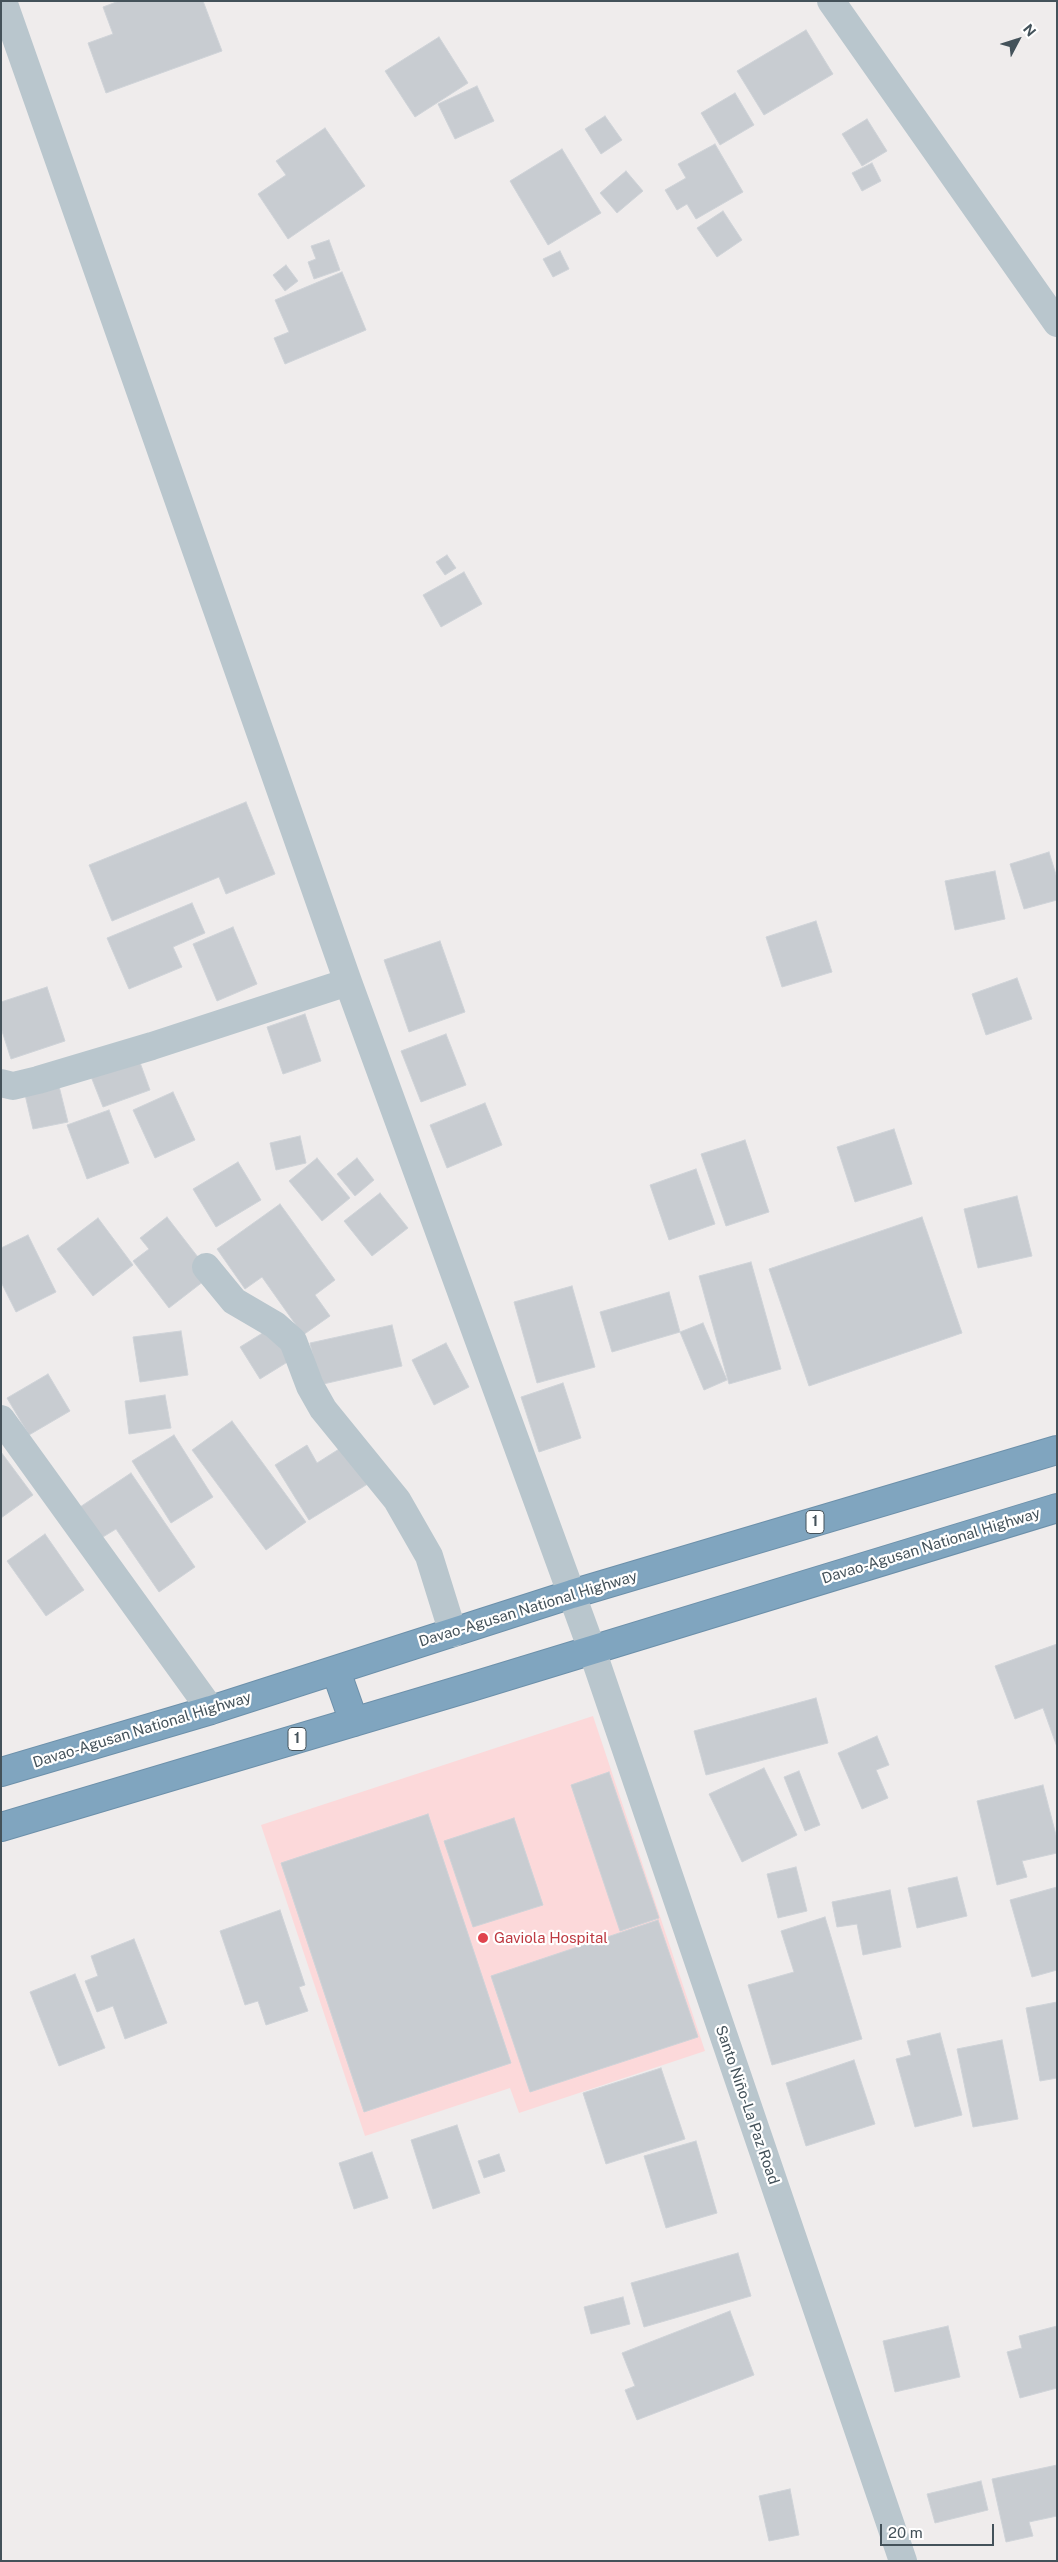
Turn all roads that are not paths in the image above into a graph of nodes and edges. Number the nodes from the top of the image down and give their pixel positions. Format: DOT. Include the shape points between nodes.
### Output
graph roads {
  1 [pos="3,1"];
  2 [pos="831,1"];
  3 [pos="1057,323"];
  4 [pos="348,982"];
  5 [pos="1,1084"];
  6 [pos="206,1267"];
  7 [pos="1,1419"];
  8 [pos="1057,1450"];
  9 [pos="1057,1508"];
  10 [pos="572,1594"];
  11 [pos="453,1633"];
  12 [pos="592,1650"];
  13 [pos="336,1671"];
  14 [pos="211,1710"];
  15 [pos="354,1722"];
  16 [pos="1,1772"];
  17 [pos="1,1827"];
  18 [pos="902,2561"];
  1 -- 4 [label="street, Santo Niño-La Paz Road"];
  2 -- 3 [label="street"];
  4 -- 5 [label="street" via="38,1080 12,1086"];
  4 -- 10 [label="street, Santo Niño-La Paz Road"];
  6 -- 11 [label="street" via="234,1301 275,1325 292,1341 323,1409 396,1500 429,1556"];
  7 -- 14 [label="street"];
  8 -- 10 [label="highway, Davao-Agusan National Highway / 1"];
  9 -- 12 [label="highway, Davao-Agusan National Highway / 1"];
  10 -- 11 [label="highway, Davao-Agusan National Highway / 1"];
  10 -- 12 [label="street, Santo Niño-La Paz Road"];
  11 -- 13 [label="highway, Davao-Agusan National Highway / 1"];
  12 -- 15 [label="highway, Davao-Agusan National Highway / 1"];
  12 -- 18 [label="street, Santo Niño-La Paz Road"];
  13 -- 14 [label="highway, Davao-Agusan National Highway / 1"];
  13 -- 15 [label="highway"];
  14 -- 16 [label="highway, Davao-Agusan National Highway / 1"];
  15 -- 17 [label="highway, Davao-Agusan National Highway / 1"];
}
